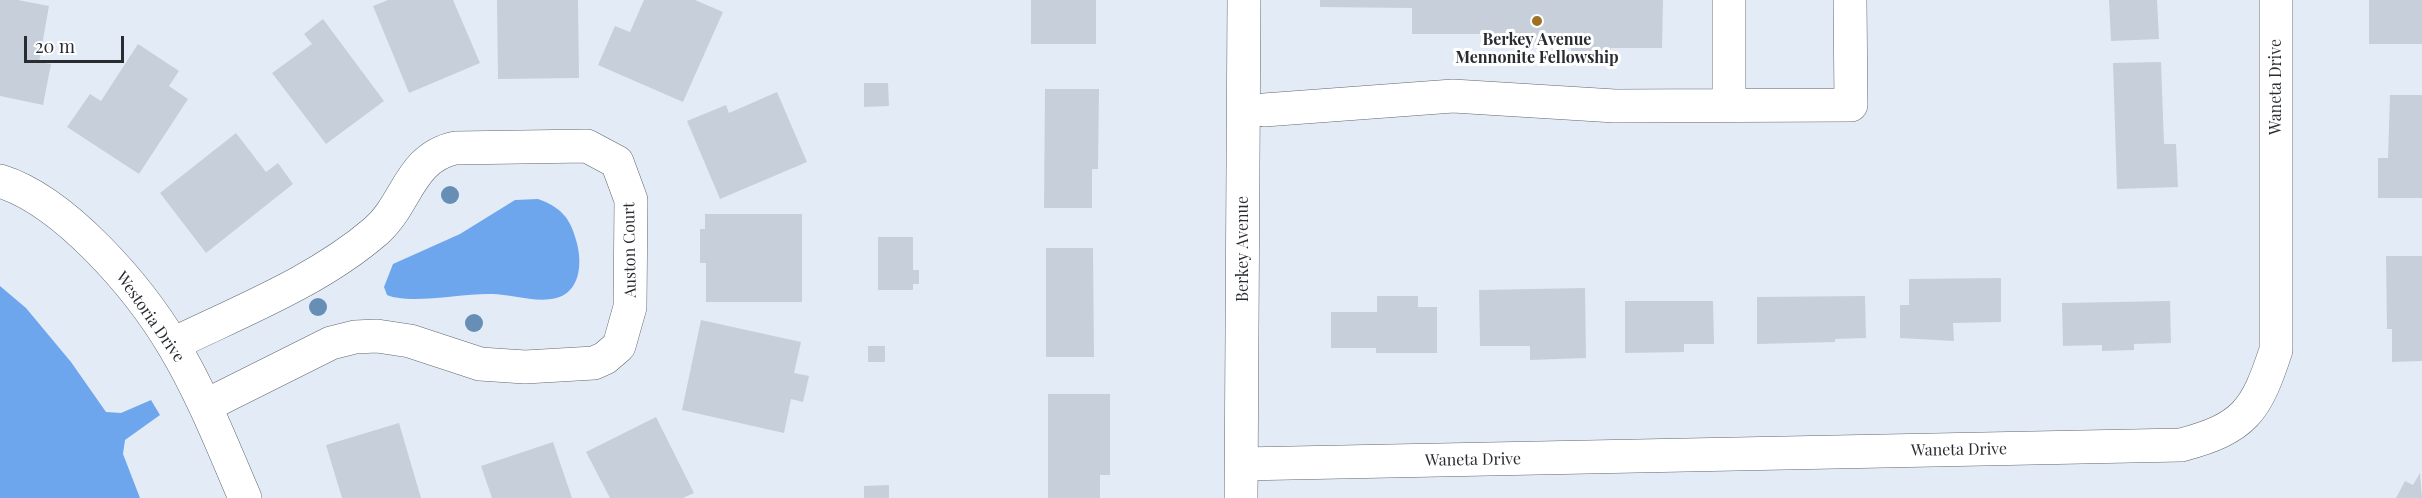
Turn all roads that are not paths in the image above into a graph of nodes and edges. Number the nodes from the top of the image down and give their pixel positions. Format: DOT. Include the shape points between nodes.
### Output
graph roads {
  1 [pos="1244,0"];
  2 [pos="1729,0"];
  3 [pos="1850,0"];
  4 [pos="2276,0"];
  5 [pos="1729,105"];
  6 [pos="1264,110"];
  7 [pos="0,181"];
  8 [pos="173,344"];
  9 [pos="205,406"];
  10 [pos="1242,464"];
  11 [pos="245,498"];
  12 [pos="1241,498"];
  1 -- 10 [label="street, Berkey Avenue"];
  2 -- 5 [label="street"];
  3 -- 5 [label="street" via="1851,105"];
  4 -- 10 [label="street, Waneta Drive" via="2276,350 2263,388 2244,418 2216,436 2181,445"];
  5 -- 6 [label="street" via="1615,106 1453,96"];
  7 -- 8 [label="street, Westoria Drive" via="51,208 88,237"];
  8 -- 9 [label="street, Westoria Drive"];
  8 -- 9 [label="street, Auston Court" via="344,256 378,230 427,159 442,151 587,146 617,162 631,200 630,307 619,346 605,358 594,363 525,367 480,364 410,341 356,337 331,343"];
  9 -- 11 [label="street, Westoria Drive"];
  10 -- 12 [label="street, Berkey Avenue"];
}
